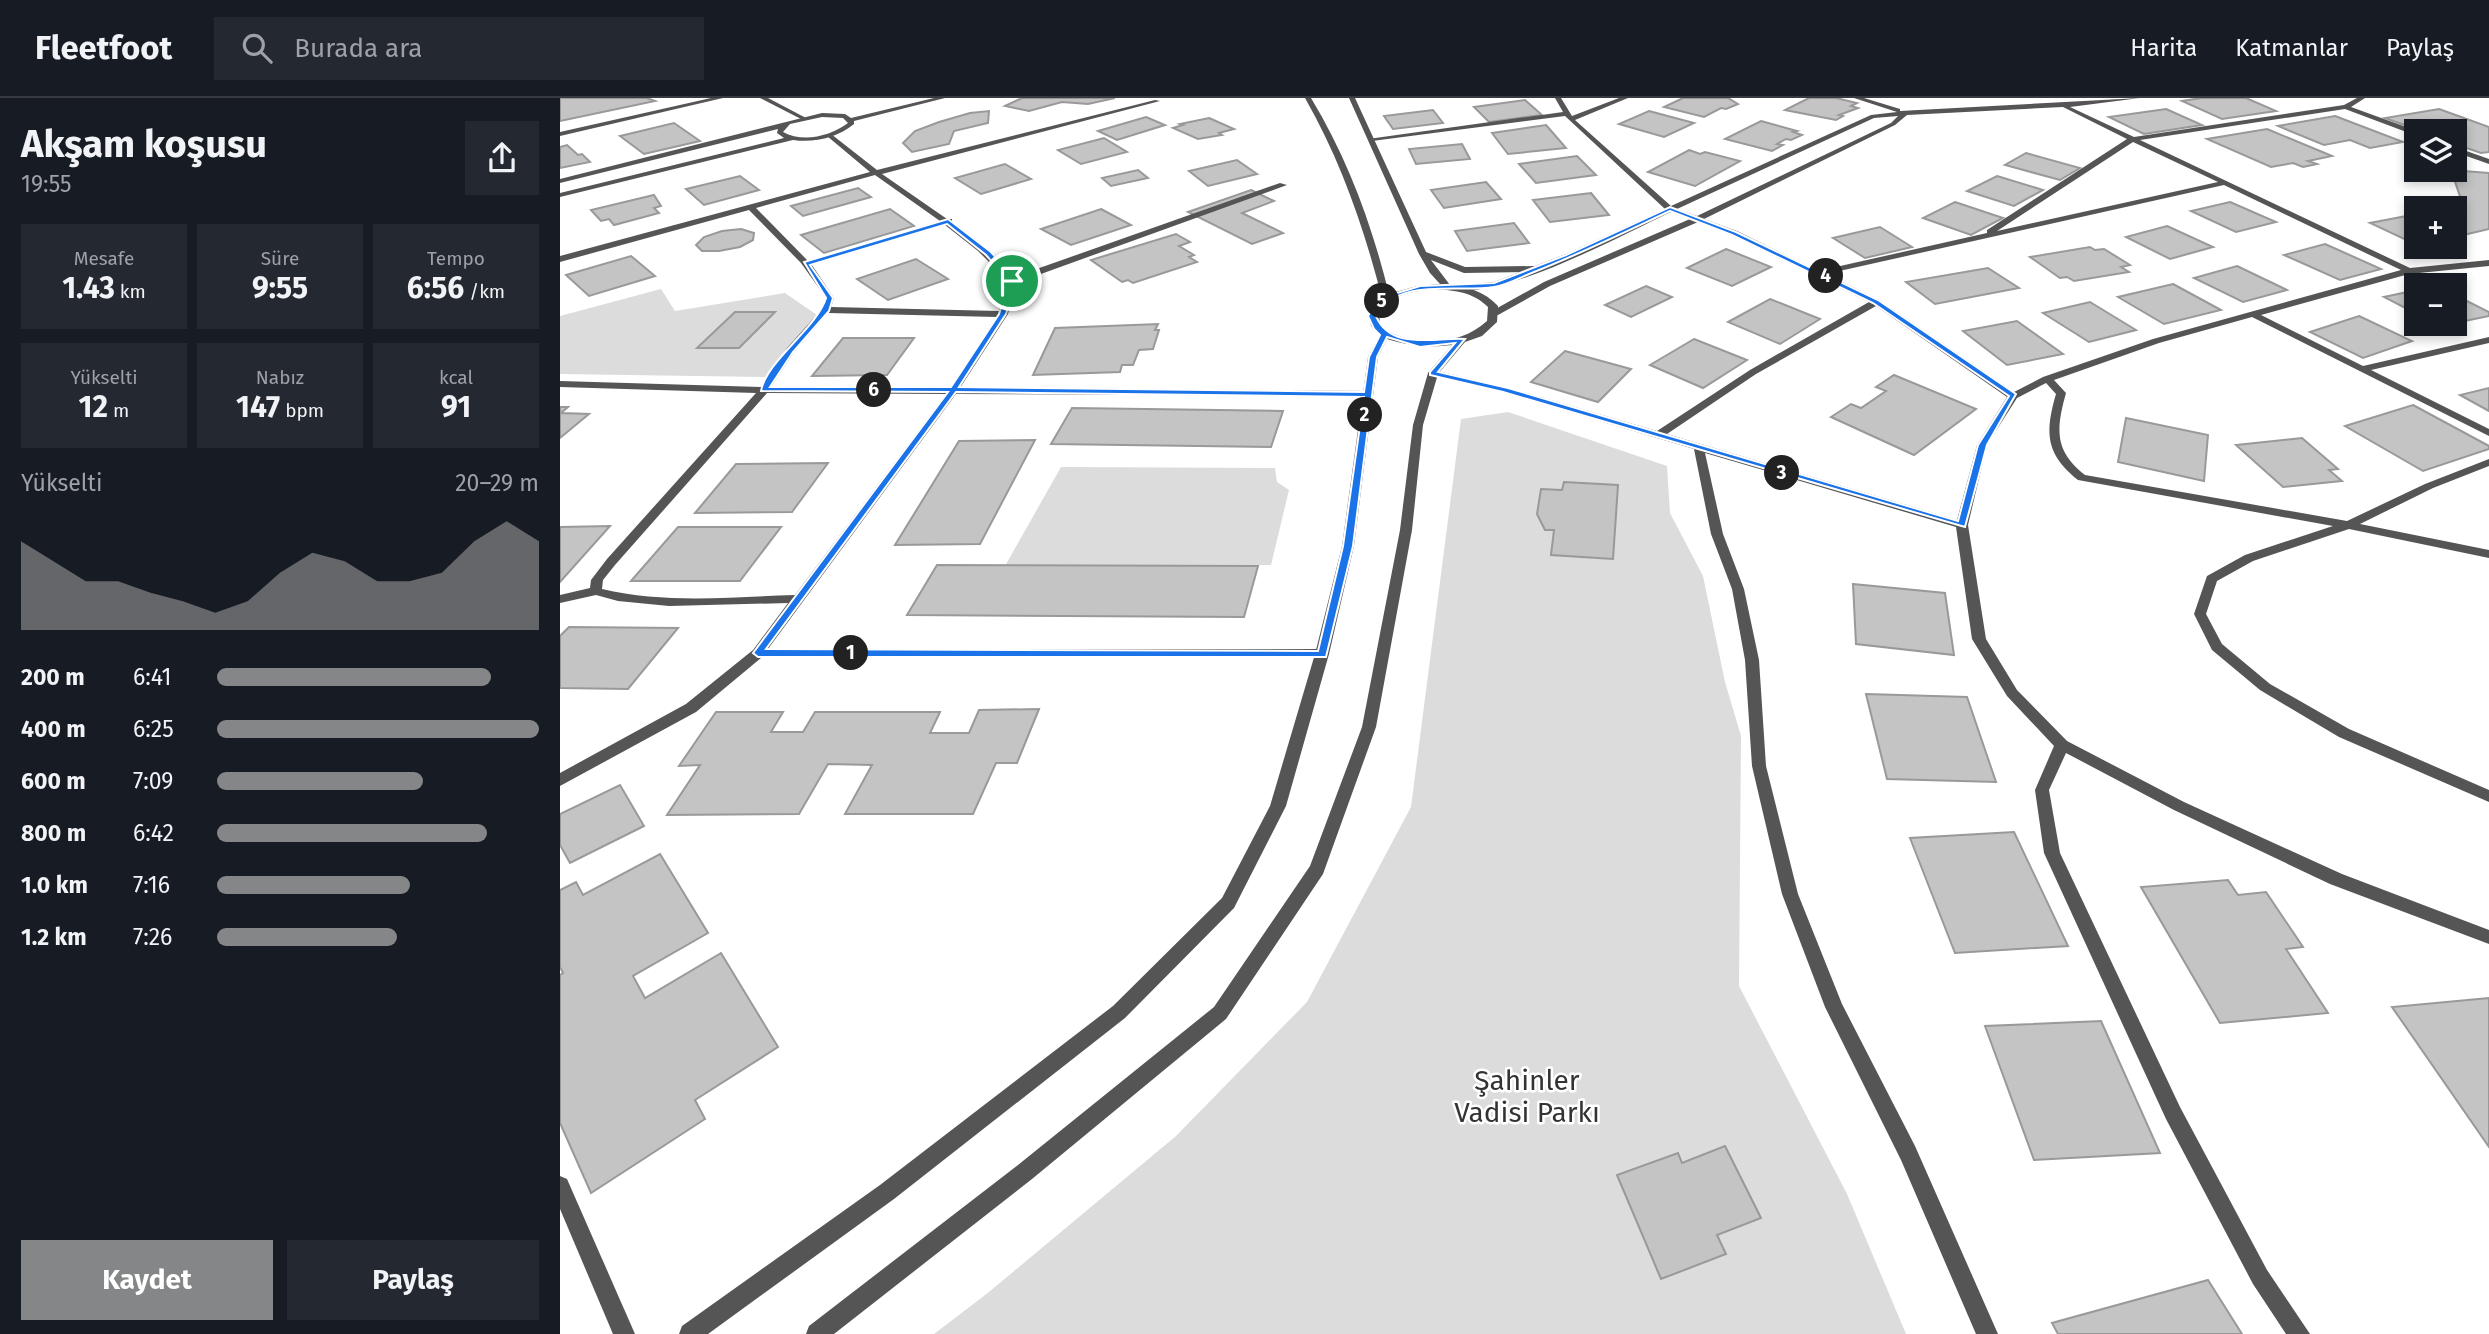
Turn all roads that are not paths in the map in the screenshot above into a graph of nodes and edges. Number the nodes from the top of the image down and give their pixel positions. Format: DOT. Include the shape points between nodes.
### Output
graph roads {
  1 [pos="680,98"];
  2 [pos="720,98"];
  3 [pos="763,98"];
  4 [pos="907,98"];
  5 [pos="942,98"];
  6 [pos="1152,98"];
  7 [pos="1308,98"];
  8 [pos="1352,98"];
  9 [pos="1558,98"];
  10 [pos="1625,98"];
  11 [pos="1857,98"];
  12 [pos="2073,98"];
  13 [pos="2137,98"];
  14 [pos="2362,98"];
  15 [pos="2087,105"];
  16 [pos="685,106"];
  17 [pos="2064,106"];
  18 [pos="2346,107"];
  19 [pos="1906,112"];
  20 [pos="839,115"];
  21 [pos="1569,116"];
  22 [pos="803,118"];
  23 [pos="852,120"];
  24 [pos="783,126"];
  25 [pos="2404,129"];
  26 [pos="560,134"];
  27 [pos="830,135"];
  28 [pos="792,138"];
  29 [pos="1372,139"];
  30 [pos="2132,139"];
  31 [pos="2467,154"];
  32 [pos="2489,162"];
  33 [pos="875,173"];
  34 [pos="560,181"];
  35 [pos="2225,183"];
  36 [pos="1283,185"];
  37 [pos="560,195"];
  38 [pos="750,206"];
  39 [pos="1670,209"];
  40 [pos="1698,219"];
  41 [pos="948,221"];
  42 [pos="1983,237"];
  43 [pos="1423,254"];
  44 [pos="560,259"];
  45 [pos="2489,263"];
  46 [pos="806,264"];
  47 [pos="1534,269"];
  48 [pos="2409,271"];
  49 [pos="1819,273"];
  50 [pos="1012,281"];
  51 [pos="1447,287"];
  52 [pos="1460,288"];
  53 [pos="1387,298"];
  54 [pos="1876,302"];
  55 [pos="826,310"];
  56 [pos="1495,313"];
  57 [pos="1003,314"];
  58 [pos="2253,314"];
  59 [pos="1385,334"];
  60 [pos="1462,340"];
  61 [pos="2489,340"];
  62 [pos="2478,342"];
  63 [pos="2489,347"];
  64 [pos="2362,369"];
  65 [pos="1433,373"];
  66 [pos="2048,379"];
  67 [pos="560,384"];
  68 [pos="764,390"];
  69 [pos="954,390"];
  70 [pos="1368,394"];
  71 [pos="2013,396"];
  72 [pos="2489,433"];
  73 [pos="1657,436"];
  74 [pos="1699,449"];
  75 [pos="2489,462"];
  76 [pos="2348,524"];
  77 [pos="1962,525"];
  78 [pos="2489,554"];
  79 [pos="596,591"];
  80 [pos="560,599"];
  81 [pos="800,599"];
  82 [pos="758,653"];
  83 [pos="1322,654"];
  84 [pos="2062,745"];
  85 [pos="560,780"];
  86 [pos="2489,796"];
  87 [pos="2487,939"];
  88 [pos="560,1186"];
  89 [pos="624,1334"];
  90 [pos="690,1334"];
  91 [pos="817,1334"];
  92 [pos="1987,1334"];
  93 [pos="2299,1334"];
  1 -- 16 [label="street"];
  2 -- 16 [label="street"];
  3 -- 22 [label="street"];
  4 -- 20 [label="street"];
  5 -- 23 [label="street"];
  6 -- 33 [label="street" via="1157,101"];
  7 -- 53 [label="street" via="1322,120 1360,212"];
  8 -- 29 [label="street"];
  9 -- 21 [label="street"];
  10 -- 21 [label="street"];
  11 -- 19 [label="street"];
  12 -- 15 [label="street"];
  13 -- 15 [label="street"];
  14 -- 18 [label="street"];
  15 -- 17 [label="street"];
  16 -- 26 [label="street"];
  17 -- 19 [label="street"];
  17 -- 30 [label="street"];
  18 -- 25 [label="street"];
  18 -- 30 [label="street"];
  19 -- 39 [label="street" via="1873,116"];
  19 -- 40 [label="street" via="1893,124"];
  20 -- 22 [label="street"];
  20 -- 23 [label="street"];
  21 -- 29 [label="street"];
  21 -- 39 [label="street"];
  22 -- 24 [label="street"];
  23 -- 27 [label="street" via="845,130"];
  24 -- 28 [label="street" via="781,135"];
  24 -- 34 [label="street"];
  27 -- 28 [label="street"];
  27 -- 33 [label="street"];
  28 -- 37 [label="street"];
  29 -- 43 [label="street"];
  30 -- 35 [label="street"];
  30 -- 42 [label="street"];
  31 -- 32 [label="street"];
  33 -- 38 [label="street"];
  33 -- 41 [label="street"];
  35 -- 42 [label="street"];
  35 -- 48 [label="street"];
  36 -- 50 [label="street"];
  38 -- 44 [label="street"];
  38 -- 46 [label="street"];
  39 -- 40 [label="street"];
  39 -- 47 [label="street"];
  40 -- 49 [label="street"];
  40 -- 56 [label="street" via="1547,284"];
  41 -- 46 [label="street"];
  41 -- 50 [label="street" via="988,253"];
  42 -- 49 [label="street"];
  43 -- 47 [label="street" via="1464,270"];
  43 -- 51 [label="street"];
  45 -- 48 [label="street"];
  46 -- 55 [label="street" via="830,298"];
  47 -- 52 [label="street" via="1495,285"];
  48 -- 58 [label="street"];
  49 -- 54 [label="street"];
  50 -- 57 [label="street"];
  51 -- 52 [label="street"];
  51 -- 53 [label="street" via="1408,290"];
  52 -- 56 [label="street" via="1481,295"];
  53 -- 59 [label="street" via="1372,316 1377,329"];
  54 -- 71 [label="street"];
  54 -- 73 [label="street" via="1753,372"];
  55 -- 57 [label="street"];
  55 -- 68 [label="street" via="790,350"];
  56 -- 60 [label="street" via="1490,326"];
  57 -- 69 [label="street"];
  58 -- 64 [label="street"];
  58 -- 66 [label="street" via="2156,341"];
  59 -- 60 [label="street" via="1420,344"];
  59 -- 70 [label="street" via="1373,357"];
  60 -- 65 [label="street"];
  61 -- 62 [label="street"];
  62 -- 63 [label="street"];
  62 -- 64 [label="street"];
  64 -- 72 [label="street"];
  65 -- 73 [label="street"];
  65 -- 91 [label="street" via="1418,425 1406,530 1369,727 1317,869 1220,1013"];
  66 -- 71 [label="street"];
  66 -- 76 [label="street" via="2061,393 2054,445 2065,466 2082,478"];
  67 -- 68 [label="street"];
  68 -- 69 [label="street"];
  68 -- 79 [label="street" via="611,562 597,580"];
  69 -- 70 [label="street"];
  69 -- 81 [label="street"];
  70 -- 83 [label="street" via="1348,546"];
  71 -- 77 [label="street" via="1982,445"];
  73 -- 74 [label="street"];
  74 -- 77 [label="street"];
  74 -- 92 [label="street" via="1717,534 1740,601 1752,660 1759,766 1790,894 1834,1007 1908,1153"];
  75 -- 76 [label="street"];
  76 -- 78 [label="street"];
  76 -- 86 [label="street" via="2249,558 2211,579 2200,614 2217,647 2265,687 2344,733"];
  77 -- 84 [label="street" via="1979,639 2012,693"];
  79 -- 80 [label="street"];
  79 -- 81 [label="street" via="645,599"];
  81 -- 82 [label="street"];
  82 -- 83 [label="street"];
  82 -- 85 [label="street" via="691,708"];
  83 -- 90 [label="street" via="1278,806 1228,903 1119,1012 887,1192"];
  84 -- 87 [label="street" via="2336,879"];
  84 -- 93 [label="street" via="2042,790 2052,853 2173,1113 2260,1277"];
  88 -- 89 [label="street"];
}
